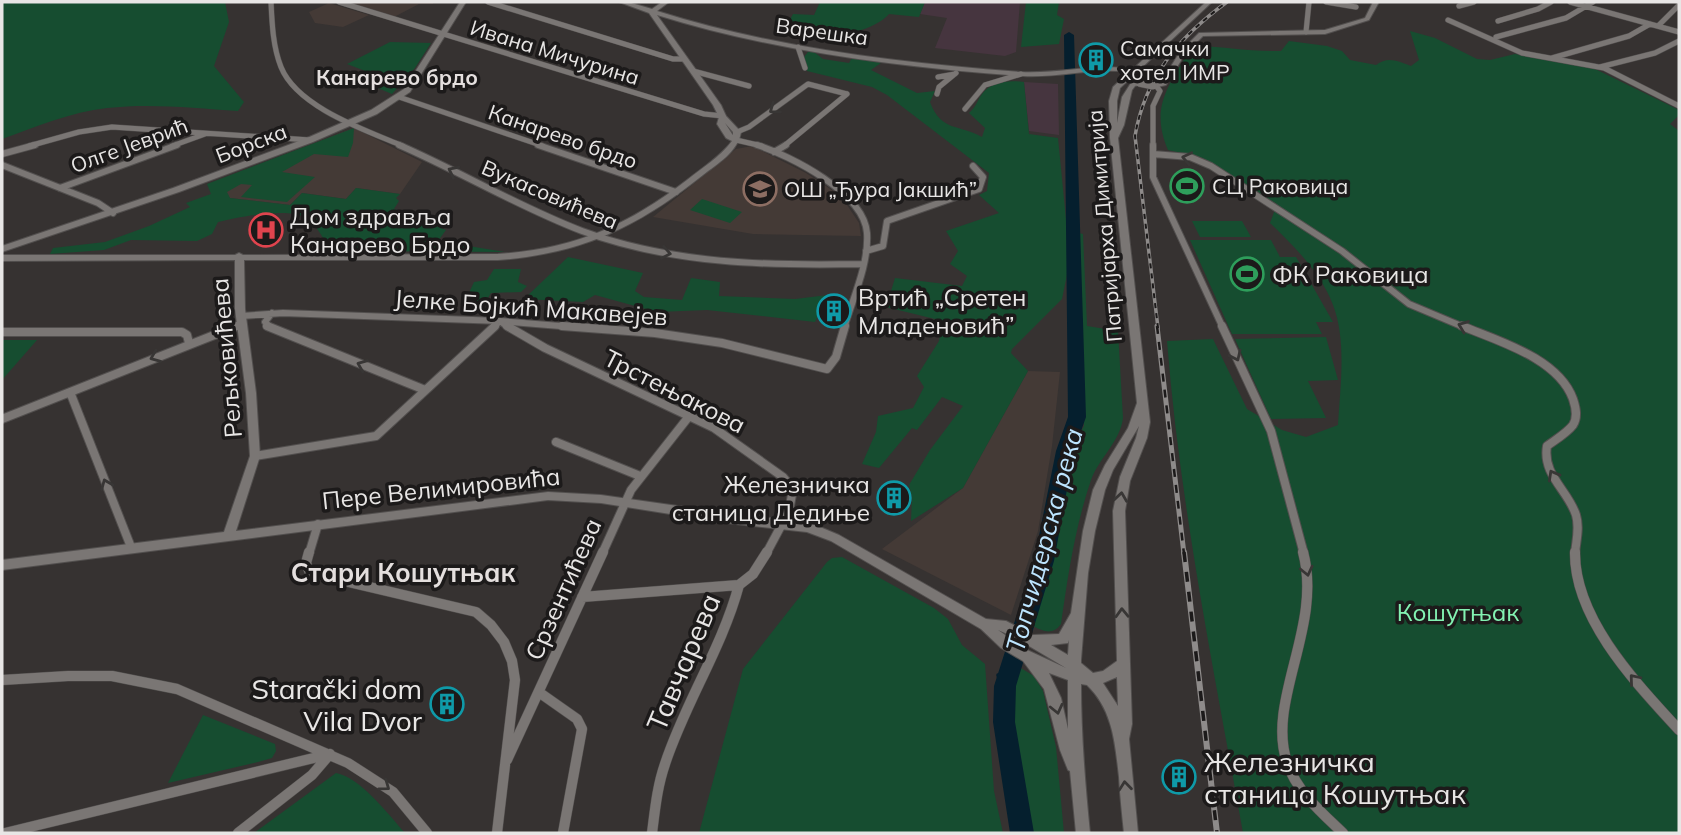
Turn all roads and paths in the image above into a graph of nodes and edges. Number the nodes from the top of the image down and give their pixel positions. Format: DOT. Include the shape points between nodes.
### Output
graph roads {
  1 [pos="271,2"];
  2 [pos="339,2"];
  3 [pos="463,2"];
  4 [pos="488,2"];
  5 [pos="622,2"];
  6 [pos="666,2"];
  7 [pos="1209,2"];
  8 [pos="1309,2"];
  9 [pos="1326,2"];
  10 [pos="1376,2"];
  11 [pos="1474,2"];
  12 [pos="1551,2"];
  13 [pos="1570,2"];
  14 [pos="1593,2"];
  15 [pos="1679,5"];
  16 [pos="1459,6"];
  17 [pos="1587,6"];
  18 [pos="1356,7"];
  19 [pos="652,12"];
  20 [pos="672,18"];
  21 [pos="1451,21"];
  22 [pos="1498,21"];
  23 [pos="1650,23"];
  24 [pos="658,24"];
  25 [pos="1658,26"];
  26 [pos="1306,32"];
  27 [pos="1679,32"];
  28 [pos="443,34"];
  29 [pos="1496,37"];
  30 [pos="1679,41"];
  31 [pos="799,47"];
  32 [pos="684,59"];
  33 [pos="1550,60"];
  34 [pos="1597,66"];
  35 [pos="962,67"];
  36 [pos="805,68"];
  37 [pos="693,71"];
  38 [pos="1135,71"];
  39 [pos="956,73"];
  40 [pos="1021,74"];
  41 [pos="938,77"];
  42 [pos="749,86"];
  43 [pos="1155,86"];
  44 [pos="937,94"];
  45 [pos="399,97"];
  46 [pos="1678,103"];
  47 [pos="965,109"];
  48 [pos="723,117"];
  49 [pos="353,122"];
  50 [pos="208,133"];
  51 [pos="736,136"];
  52 [pos="1114,138"];
  53 [pos="310,140"];
  54 [pos="774,152"];
  55 [pos="2,154"];
  56 [pos="1153,154"];
  57 [pos="2,166"];
  58 [pos="972,166"];
  59 [pos="60,188"];
  60 [pos="676,192"];
  61 [pos="113,213"];
  62 [pos="599,237"];
  63 [pos="2,249"];
  64 [pos="866,251"];
  65 [pos="239,256"];
  66 [pos="2,258"];
  67 [pos="862,264"];
  68 [pos="272,313"];
  69 [pos="241,320"];
  70 [pos="500,321"];
  71 [pos="2,332"];
  72 [pos="189,343"];
  73 [pos="425,390"];
  74 [pos="70,392"];
  75 [pos="1142,402"];
  76 [pos="690,415"];
  77 [pos="2,419"];
  78 [pos="556,442"];
  79 [pos="255,456"];
  80 [pos="640,476"];
  81 [pos="624,502"];
  82 [pos="783,523"];
  83 [pos="318,524"];
  84 [pos="229,535"];
  85 [pos="131,547"];
  86 [pos="2,565"];
  87 [pos="738,585"];
  88 [pos="582,597"];
  89 [pos="1079,611"];
  90 [pos="1026,647"];
  91 [pos="1124,662"];
  92 [pos="1075,671"];
  93 [pos="1091,679"];
  94 [pos="2,680"];
  95 [pos="540,693"];
  96 [pos="1679,730"];
  97 [pos="1122,739"];
  98 [pos="330,754"];
  99 [pos="504,766"];
  100 [pos="1076,771"];
  101 [pos="5,833"];
  102 [pos="238,833"];
  103 [pos="427,833"];
  104 [pos="497,833"];
  105 [pos="563,833"];
  106 [pos="652,833"];
  107 [pos="1083,833"];
  108 [pos="1131,833"];
  109 [pos="1343,833"];
  1 -- 49 [label="street, Вукасовићева" via="278,58 289,82"];
  2 -- 28 [label="street, Ивана Мичурина"];
  3 -- 28 [label="main road, Борска"];
  4 -- 32 [label="street"];
  5 -- 19 [label="main road, Варешка"];
  6 -- 19 [label="main road"];
  7 -- 38 [label="main road, Патријарха Димитрија"];
  8 -- 26 [label="street"];
  9 -- 18 [label="street"];
  10 -- 26 [label="main road" via="1365,20 1334,31"];
  11 -- 16 [label="street"];
  12 -- 22 [label="street"];
  13 -- 17 [label="street"];
  14 -- 17 [label="street"];
  15 -- 25 [label="street"];
  17 -- 23 [label="street"];
  17 -- 29 [label="street" via="1566,18"];
  19 -- 20 [label="main road, Варешка"];
  19 -- 24 [label="main road"];
  20 -- 24 [label="main road"];
  20 -- 31 [label="main road, Варешка"];
  21 -- 33 [label="street" via="1513,50"];
  23 -- 25 [label="street"];
  23 -- 33 [label="street" via="1629,36"];
  24 -- 32 [label="main road"];
  25 -- 27 [label="street"];
  26 -- 43 [label="main road" via="1198,36 1164,84"];
  28 -- 45 [label="main road, Борска"];
  28 -- 48 [label="street, Ивана Мичурина"];
  30 -- 34 [label="street" via="1648,55"];
  31 -- 35 [label="main road, Варешка"];
  31 -- 36 [label="street"];
  32 -- 37 [label="main road"];
  33 -- 34 [label="street"];
  34 -- 46 [label="street"];
  35 -- 39 [label="street"];
  35 -- 40 [label="main road, Варешка"];
  37 -- 42 [label="street"];
  37 -- 48 [label="main road"];
  38 -- 40 [label="main road, Варешка"];
  38 -- 52 [label="main road, Патријарха Димитрија" via="1116,90"];
  39 -- 41 [label="street"];
  39 -- 44 [label="street"];
  40 -- 47 [label="street, Варешка" via="985,85"];
  43 -- 52 [label="main road, bridge" via="1132,85"];
  43 -- 56 [label="street" via="1160,91 1153,106"];
  45 -- 49 [label="main road, Борска"];
  45 -- 60 [label="street, Канарево брдо"];
  48 -- 51 [label="main road" via="721,124 729,136"];
  49 -- 53 [label="main road, Борска"];
  62 -- 49 [label="street, Вукасовићева, one-way"];
  50 -- 53 [label="street"];
  50 -- 55 [label="street" via="107,127"];
  50 -- 59 [label="street, Олге Јеврић"];
  51 -- 54 [label="street"];
  54 -- 51 [label="street, one-way" via="847,94 807,85"];
  51 -- 60 [label="main road" via="726,152"];
  52 -- 75 [label="main road, Патријарха Димитрија"];
  53 -- 61 [label="main road, Борска"];
  54 -- 64 [label="street" via="823,178 852,201 866,226"];
  96 -- 56 [label="street, one-way" via="1626,669 1590,614 1575,563 1577,518 1545,458 1547,446 1573,425 1576,417 1575,402 1562,380 1519,350 1401,299 1342,251 1211,166 1189,157"];
  56 -- 109 [label="street, one-way" via="1155,182 1271,431 1310,589 1281,718 1283,755 1303,794"];
  57 -- 59 [label="street"];
  58 -- 64 [label="street" via="983,177 979,189 887,221 883,246"];
  59 -- 61 [label="street"];
  60 -- 62 [label="main road"];
  61 -- 63 [label="main road, Борска"];
  62 -- 65 [label="main road" via="518,256"];
  62 -- 67 [label="street, Вукасовићева, one-way" via="718,261"];
  64 -- 67 [label="street"];
  65 -- 66 [label="main road"];
  65 -- 69 [label="main road, Рељковићева"];
  67 -- 70 [label="street, Јелке Бојкић Макавејев" via="829,369 695,338"];
  68 -- 69 [label="street, Јелке Бојкић Макавејев"];
  68 -- 70 [label="street, Јелке Бојкић Макавејев"];
  73 -- 68 [label="street, one-way" via="267,326"];
  69 -- 72 [label="street, Јелке Бојкић Макавејев"];
  69 -- 79 [label="main road, Рељковићева"];
  70 -- 73 [label="street"];
  70 -- 76 [label="street, Трстењакова" via="545,348"];
  71 -- 72 [label="street" via="182,332"];
  72 -- 74 [label="street, Јелке Бојкић Макавејев, one-way"];
  73 -- 79 [label="street" via="372,438"];
  74 -- 77 [label="street, Јелке Бојкић Макавејев"];
  85 -- 74 [label="street, one-way"];
  75 -- 89 [label="main road, Патријарха Димитрија" via="1134,430 1101,481 1086,548"];
  91 -- 75 [label="main road, Патријарха Димитрија, one-way" via="1119,511 1127,471 1146,426"];
  76 -- 80 [label="street, Срзентићева"];
  76 -- 82 [label="street, Трстењакова" via="733,440 790,483 794,492"];
  78 -- 80 [label="street"];
  79 -- 84 [label="main road, Рељковићева"];
  80 -- 81 [label="street, Срзентићева"];
  81 -- 82 [label="main road, Пере Велимировића"];
  81 -- 83 [label="main road, Пере Велимировића" via="540,497"];
  81 -- 88 [label="street, Срзентићева"];
  82 -- 87 [label="street, Тавчарева" via="762,564"];
  82 -- 90 [label="main road, Пере Велимировића" via="826,534"];
  83 -- 84 [label="main road, Пере Велимировића"];
  83 -- 99 [label="street" via="306,563 310,573 464,608 485,617 515,670"];
  84 -- 85 [label="main road, Пере Велимировића"];
  85 -- 86 [label="main road, Пере Велимировића"];
  87 -- 88 [label="street"];
  87 -- 106 [label="street, Тавчарева" via="731,614 665,763"];
  88 -- 95 [label="street, Срзентићева"];
  89 -- 90 [label="main road" via="1063,639"];
  89 -- 92 [label="main road, Патријарха Димитрија"];
  90 -- 92 [label="main road, Пере Велимировића"];
  90 -- 100 [label="main road, one-way" via="1053,690"];
  91 -- 93 [label="main road" via="1106,677"];
  91 -- 97 [label="main road, Патријарха Димитрија"];
  92 -- 93 [label="main road, Пере Велимировића"];
  92 -- 100 [label="main road, Патријарха Димитрија"];
  93 -- 97 [label="main road" via="1115,711"];
  94 -- 98 [label="street" via="103,676 147,680"];
  95 -- 99 [label="street, Срзентићева"];
  95 -- 105 [label="street, Срзентићева" via="577,719 582,729"];
  108 -- 97 [label="main road, one-way"];
  98 -- 101 [label="street"];
  98 -- 102 [label="street" via="312,775"];
  98 -- 103 [label="street, one-way" via="386,786"];
  99 -- 104 [label="street"];
  100 -- 107 [label="main road"];
}
